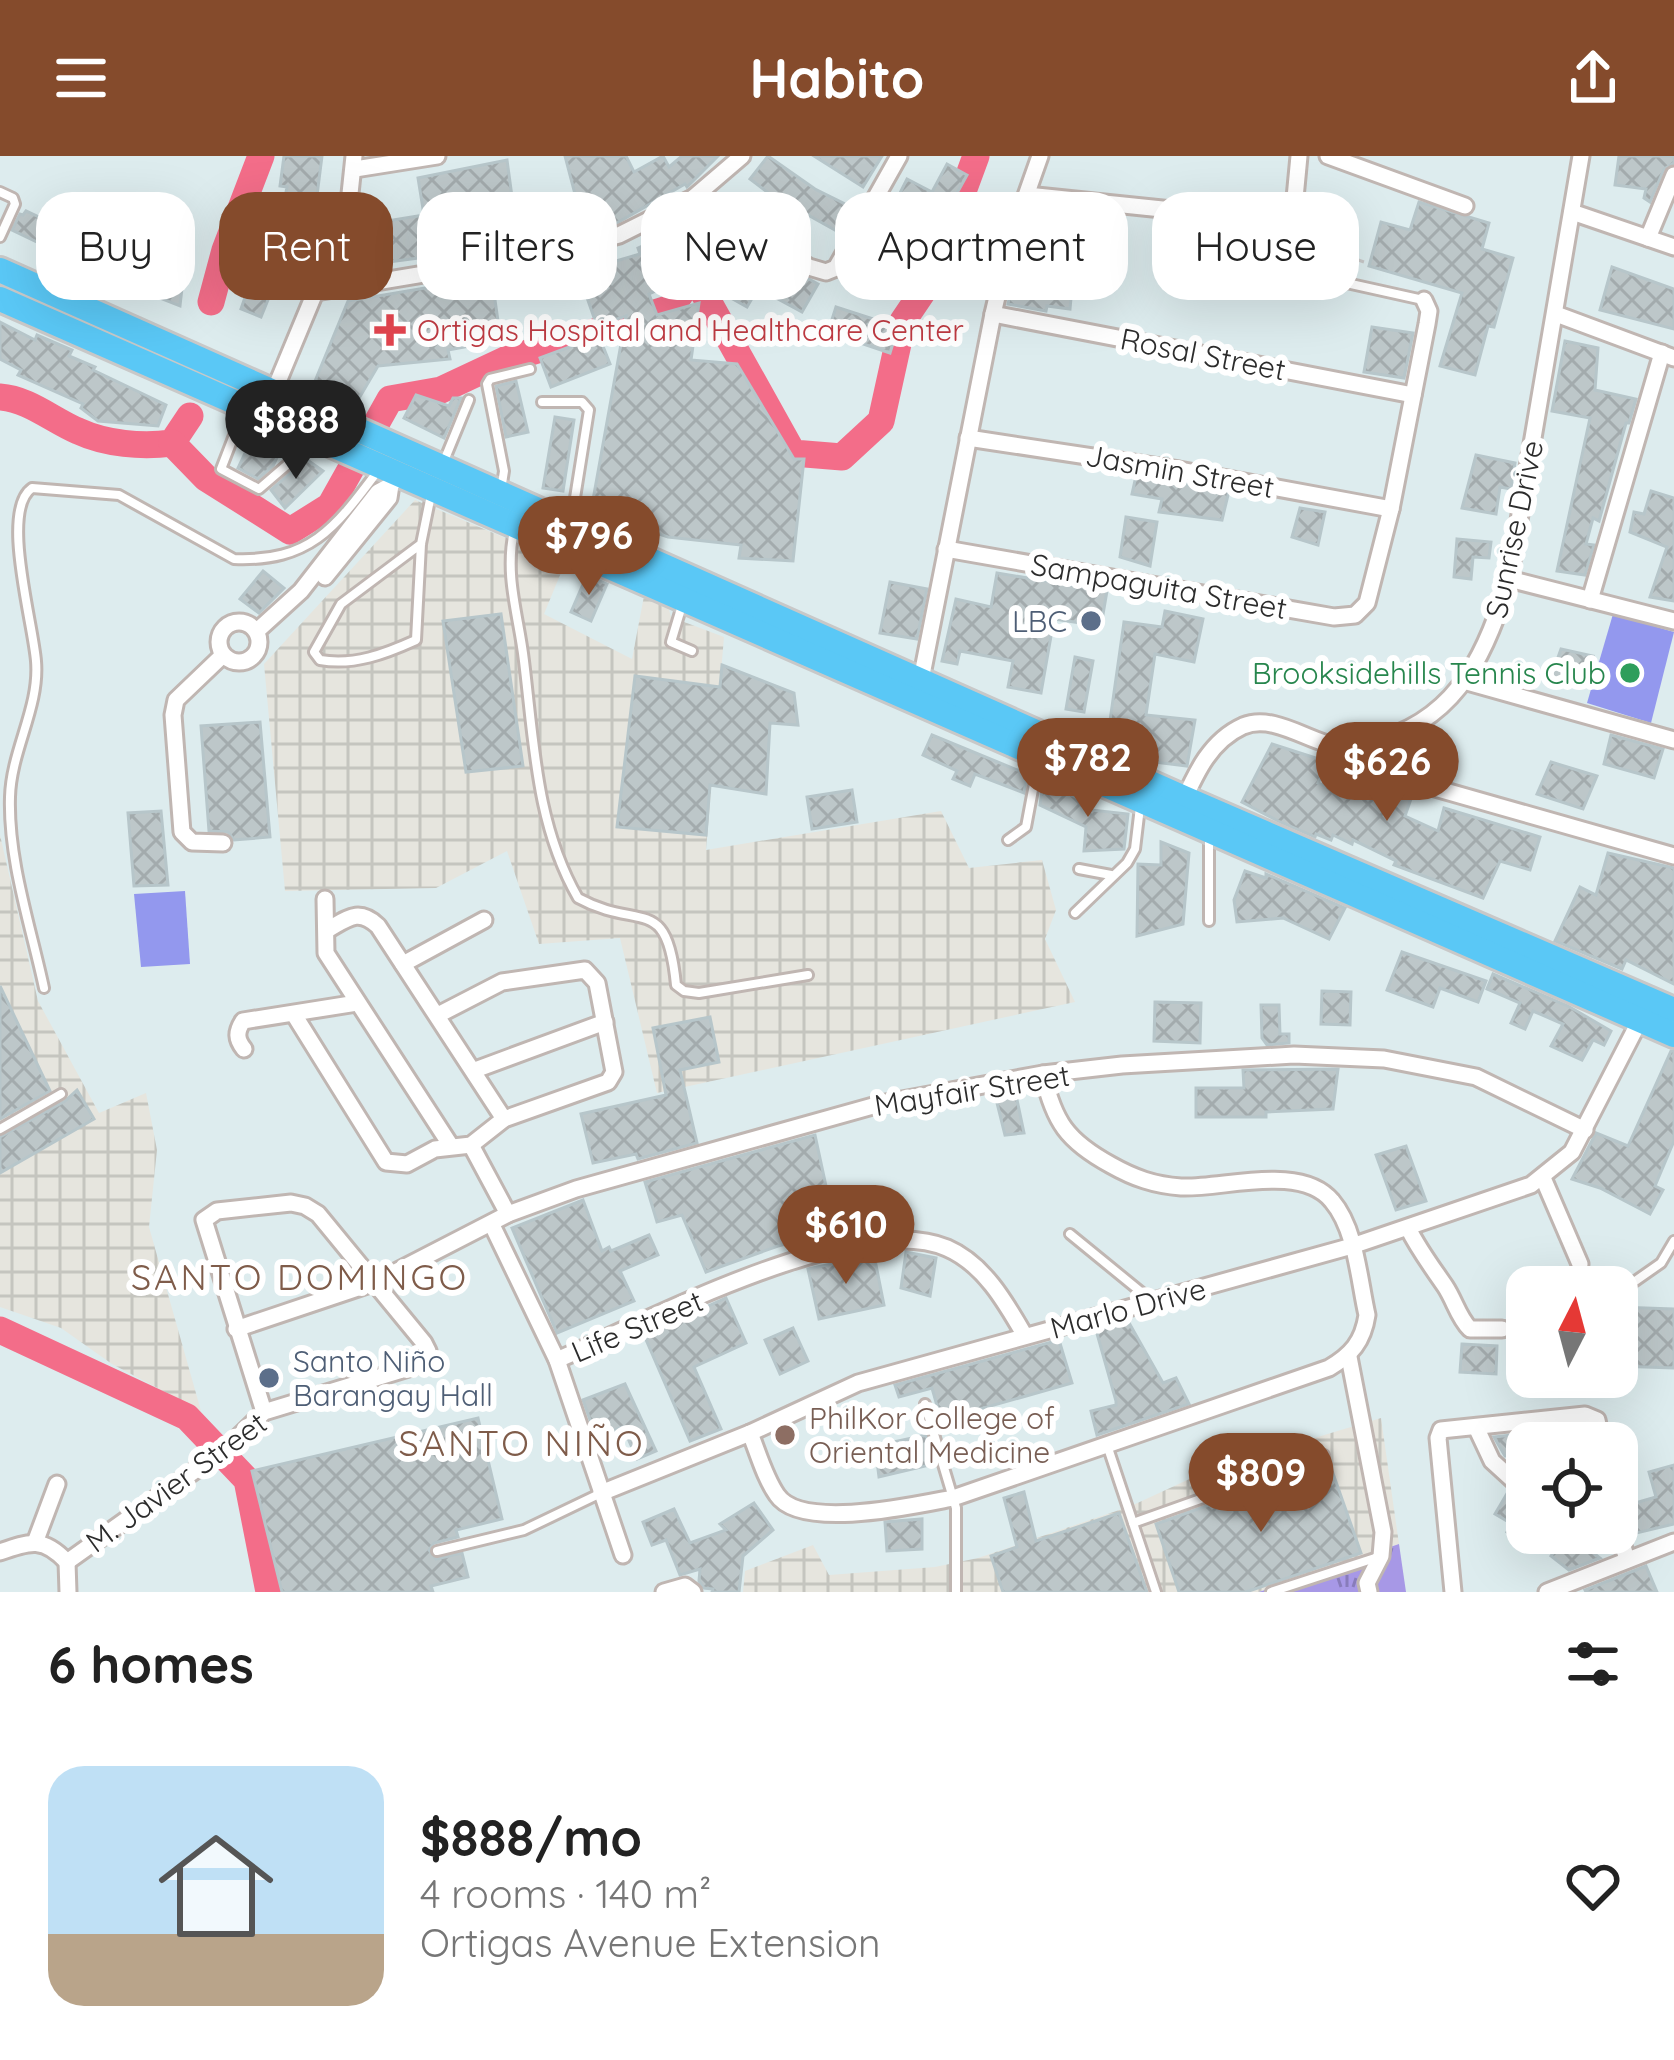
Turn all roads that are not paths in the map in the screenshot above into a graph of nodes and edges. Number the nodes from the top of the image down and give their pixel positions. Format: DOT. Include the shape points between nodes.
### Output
graph roads {
  1 [pos="437,156"];
  2 [pos="742,156"];
  3 [pos="899,156"];
  4 [pos="1040,156"];
  5 [pos="1299,156"];
  6 [pos="1328,156"];
  7 [pos="1581,156"];
  8 [pos="354,163"];
  9 [pos="1674,175"];
  10 [pos="0,192"];
  11 [pos="700,192"];
  12 [pos="1028,192"];
  13 [pos="1128,205"];
  14 [pos="1466,206"];
  15 [pos="1572,212"];
  16 [pos="641,226"];
  17 [pos="0,237"];
  18 [pos="1648,238"];
  19 [pos="1674,247"];
  20 [pos="811,268"];
  21 [pos="0,270"];
  22 [pos="393,278"];
  23 [pos="1359,286"];
  24 [pos="0,299"];
  25 [pos="313,300"];
  26 [pos="996,300"];
  27 [pos="1424,300"];
  28 [pos="993,314"];
  29 [pos="1556,314"];
  30 [pos="1668,355"];
  31 [pos="530,368"];
  32 [pos="274,391"];
  33 [pos="1413,394"];
  34 [pos="470,400"];
  35 [pos="542,402"];
  36 [pos="248,409"];
  37 [pos="320,417"];
  38 [pos="968,438"];
  39 [pos="377,458"];
  40 [pos="437,478"];
  41 [pos="513,508"];
  42 [pos="1391,509"];
  43 [pos="571,524"];
  44 [pos="421,544"];
  45 [pos="946,548"];
  46 [pos="1509,579"];
  47 [pos="684,599"];
  48 [pos="1590,600"];
  49 [pos="1674,621"];
  50 [pos="258,637"];
  51 [pos="692,651"];
  52 [pos="223,655"];
  53 [pos="1467,682"];
  54 [pos="919,691"];
  55 [pos="1674,740"];
  56 [pos="1343,748"];
  57 [pos="1040,755"];
  58 [pos="1141,800"];
  59 [pos="1181,807"];
  60 [pos="1210,832"];
  61 [pos="1007,840"];
  62 [pos="223,843"];
  63 [pos="1674,856"];
  64 [pos="1078,869"];
  65 [pos="1111,874"];
  66 [pos="325,899"];
  67 [pos="1075,913"];
  68 [pos="484,920"];
  69 [pos="1209,921"];
  70 [pos="328,929"];
  71 [pos="1480,938"];
  72 [pos="403,964"];
  73 [pos="808,975"];
  74 [pos="44,988"];
  75 [pos="357,1004"];
  76 [pos="1674,1010"];
  77 [pos="438,1015"];
  78 [pos="295,1016"];
  79 [pos="1640,1020"];
  80 [pos="605,1022"];
  81 [pos="1674,1036"];
  82 [pos="244,1049"];
  83 [pos="475,1070"];
  84 [pos="1043,1074"];
  85 [pos="61,1094"];
  86 [pos="504,1118"];
  87 [pos="0,1129"];
  88 [pos="1586,1130"];
  89 [pos="471,1145"];
  90 [pos="451,1146"];
  91 [pos="1543,1178"];
  92 [pos="508,1214"];
  93 [pos="492,1225"];
  94 [pos="1408,1228"];
  95 [pos="1070,1234"];
  96 [pos="1674,1241"];
  97 [pos="1352,1246"];
  98 [pos="1580,1264"];
  99 [pos="1638,1279"];
  100 [pos="376,1282"];
  101 [pos="1152,1301"];
  102 [pos="236,1329"];
  103 [pos="1502,1329"];
  104 [pos="1025,1336"];
  105 [pos="1349,1357"];
  106 [pos="557,1360"];
  107 [pos="925,1404"];
  108 [pos="264,1412"];
  109 [pos="1521,1422"];
  110 [pos="1597,1422"];
  111 [pos="1506,1424"];
  112 [pos="1476,1427"];
  113 [pos="750,1433"];
  114 [pos="1107,1445"];
  115 [pos="1324,1455"];
  116 [pos="1506,1474"];
  117 [pos="57,1484"];
  118 [pos="601,1493"];
  119 [pos="953,1498"];
  120 [pos="1133,1523"];
  121 [pos="36,1540"];
  122 [pos="1674,1542"];
  123 [pos="437,1551"];
  124 [pos="0,1552"];
  125 [pos="1625,1554"];
  126 [pos="622,1555"];
  127 [pos="1381,1556"];
  128 [pos="1627,1560"];
  129 [pos="67,1562"];
  130 [pos="692,1590"];
  131 [pos="68,1592"];
  132 [pos="664,1592"];
  133 [pos="956,1592"];
  134 [pos="1156,1592"];
  135 [pos="1270,1592"];
  136 [pos="1369,1592"];
  137 [pos="1453,1592"];
  138 [pos="1547,1592"];
  1 -- 8 [label="street"];
  2 -- 11 [label="street"];
  3 -- 20 [label="street" via="836,268"];
  4 -- 12 [label="street"];
  5 -- 13 [label="street" via="1286,221"];
  6 -- 14 [label="street"];
  7 -- 15 [label="street, Sunrise Drive"];
  9 -- 18 [label="street"];
  10 -- 17 [label="lane" via="15,204"];
  15 -- 18 [label="street"];
  15 -- 29 [label="street, Sunrise Drive"];
  16 -- 22 [label="street" via="588,244"];
  18 -- 19 [label="street"];
  21 -- 32 [label="main road"];
  23 -- 27 [label="lane"];
  24 -- 36 [label="main road"];
  25 -- 32 [label="street"];
  26 -- 28 [label="street"];
  27 -- 33 [label="street" via="1429,311"];
  28 -- 33 [label="street, Rosal Street"];
  28 -- 38 [label="street"];
  29 -- 30 [label="street"];
  29 -- 46 [label="street, Sunrise Drive"];
  30 -- 48 [label="street"];
  31 -- 41 [label="lane" via="487,384"];
  32 -- 36 [label="street"];
  32 -- 37 [label="main road"];
  33 -- 42 [label="street"];
  34 -- 40 [label="lane"];
  35 -- 43 [label="lane" via="581,402 589,410"];
  36 -- 37 [label="main road"];
  36 -- 37 [label="lane" via="221,470 262,489 302,452"];
  37 -- 39 [label="main road"];
  38 -- 42 [label="street, Jasmin Street"];
  38 -- 45 [label="street"];
  39 -- 40 [label="main road"];
  39 -- 40 [label="main road"];
  39 -- 50 [label="street" via="388,498 285,622"];
  39 -- 74 [label="lane" via="323,537 256,560 234,560 119,495 32,488 16,500 12,562 37,664 10,815"];
  40 -- 41 [label="main road"];
  40 -- 44 [label="lane"];
  41 -- 43 [label="main road"];
  41 -- 47 [label="main road"];
  41 -- 73 [label="lane" via="509,584 537,789 578,898 659,922 684,992"];
  42 -- 45 [label="street, Sampaguita Street" via="1367,603 1334,617"];
  43 -- 54 [label="main road"];
  44 -- 44 [label="lane" via="416,640 340,664 320,660 314,652 340,604"];
  45 -- 54 [label="street"];
  46 -- 48 [label="street"];
  46 -- 53 [label="street, Sunrise Drive"];
  47 -- 51 [label="lane" via="671,642"];
  47 -- 54 [label="main road"];
  48 -- 49 [label="street"];
  50 -- 52 [label="street" via="245,662"];
  50 -- 52 [label="street" via="247,623 229,624 220,635"];
  52 -- 62 [label="street" via="176,700 173,715 182,832 192,842"];
  53 -- 55 [label="street"];
  53 -- 56 [label="street, Sunrise Drive" via="1404,732"];
  54 -- 57 [label="main road"];
  54 -- 59 [label="main road"];
  56 -- 59 [label="street" via="1277,727 1242,727 1215,746"];
  56 -- 63 [label="street" via="1382,773"];
  57 -- 58 [label="main road"];
  57 -- 61 [label="lane" via="1031,815"];
  58 -- 59 [label="main road"];
  58 -- 65 [label="lane" via="1135,849"];
  59 -- 60 [label="main road"];
  59 -- 71 [label="main road"];
  60 -- 69 [label="lane"];
  60 -- 71 [label="main road"];
  64 -- 65 [label="lane"];
  65 -- 67 [label="lane"];
  66 -- 70 [label="street"];
  68 -- 72 [label="street"];
  70 -- 72 [label="street" via="367,916"];
  70 -- 75 [label="street" via="326,952"];
  71 -- 76 [label="main road"];
  71 -- 79 [label="main road"];
  72 -- 77 [label="street"];
  75 -- 78 [label="street"];
  75 -- 90 [label="street"];
  77 -- 80 [label="street" via="502,982 577,970 597,983"];
  77 -- 83 [label="street"];
  78 -- 82 [label="street" via="243,1021"];
  78 -- 90 [label="street" via="386,1162 407,1164"];
  79 -- 81 [label="main road"];
  79 -- 88 [label="street, Marlo Drive"];
  80 -- 83 [label="street"];
  80 -- 86 [label="street" via="614,1072 608,1082"];
  83 -- 86 [label="street"];
  84 -- 88 [label="street, Mayfair Street" via="1294,1055 1384,1058 1476,1077"];
  84 -- 92 [label="street, Mayfair Street" via="880,1104"];
  84 -- 97 [label="street" via="1052,1114 1110,1165 1139,1181 1183,1187 1279,1180 1320,1189 1335,1203"];
  85 -- 87 [label="lane"];
  86 -- 89 [label="street"];
  88 -- 91 [label="street, Marlo Drive"];
  89 -- 90 [label="street"];
  89 -- 92 [label="street"];
  91 -- 94 [label="street, Marlo Drive"];
  91 -- 98 [label="street"];
  92 -- 93 [label="street, Mayfair Street"];
  93 -- 100 [label="street, Mayfair Street"];
  93 -- 106 [label="street"];
  94 -- 97 [label="street, Marlo Drive"];
  94 -- 103 [label="street" via="1462,1321 1470,1329"];
  95 -- 101 [label="lane"];
  96 -- 99 [label="lane"];
  97 -- 101 [label="street, Marlo Drive"];
  97 -- 105 [label="street" via="1367,1315"];
  100 -- 102 [label="street, Mayfair Street"];
  100 -- 102 [label="street" via="305,1206 217,1211 204,1220"];
  100 -- 108 [label="street, M. Javier Street" via="424,1343 425,1363"];
  101 -- 104 [label="street, Marlo Drive"];
  102 -- 108 [label="street"];
  104 -- 106 [label="street, Life Street" via="962,1258 947,1248 883,1238 807,1253"];
  104 -- 113 [label="street, Marlo Drive" via="858,1383"];
  105 -- 114 [label="street"];
  105 -- 127 [label="street" via="1379,1502"];
  106 -- 118 [label="street"];
  107 -- 119 [label="lane"];
  108 -- 129 [label="street, M. Javier Street" via="228,1447"];
  109 -- 110 [label="street" via="1585,1415"];
  111 -- 112 [label="street"];
  112 -- 116 [label="street"];
  112 -- 137 [label="street" via="1450,1427 1438,1438"];
  113 -- 118 [label="street, Marlo Drive"];
  113 -- 119 [label="street" via="778,1497 792,1509 816,1514"];
  114 -- 119 [label="street"];
  114 -- 120 [label="lane"];
  115 -- 120 [label="lane"];
  117 -- 121 [label="street"];
  118 -- 123 [label="lane, Marlo Drive" via="546,1522"];
  118 -- 126 [label="street"];
  119 -- 133 [label="lane"];
  120 -- 134 [label="lane"];
  121 -- 124 [label="street"];
  121 -- 129 [label="street"];
  122 -- 128 [label="street"];
  125 -- 128 [label="street"];
  127 -- 135 [label="lane"];
  127 -- 136 [label="street"];
  128 -- 138 [label="street"];
  129 -- 131 [label="street"];
  130 -- 132 [label="street"];
}
